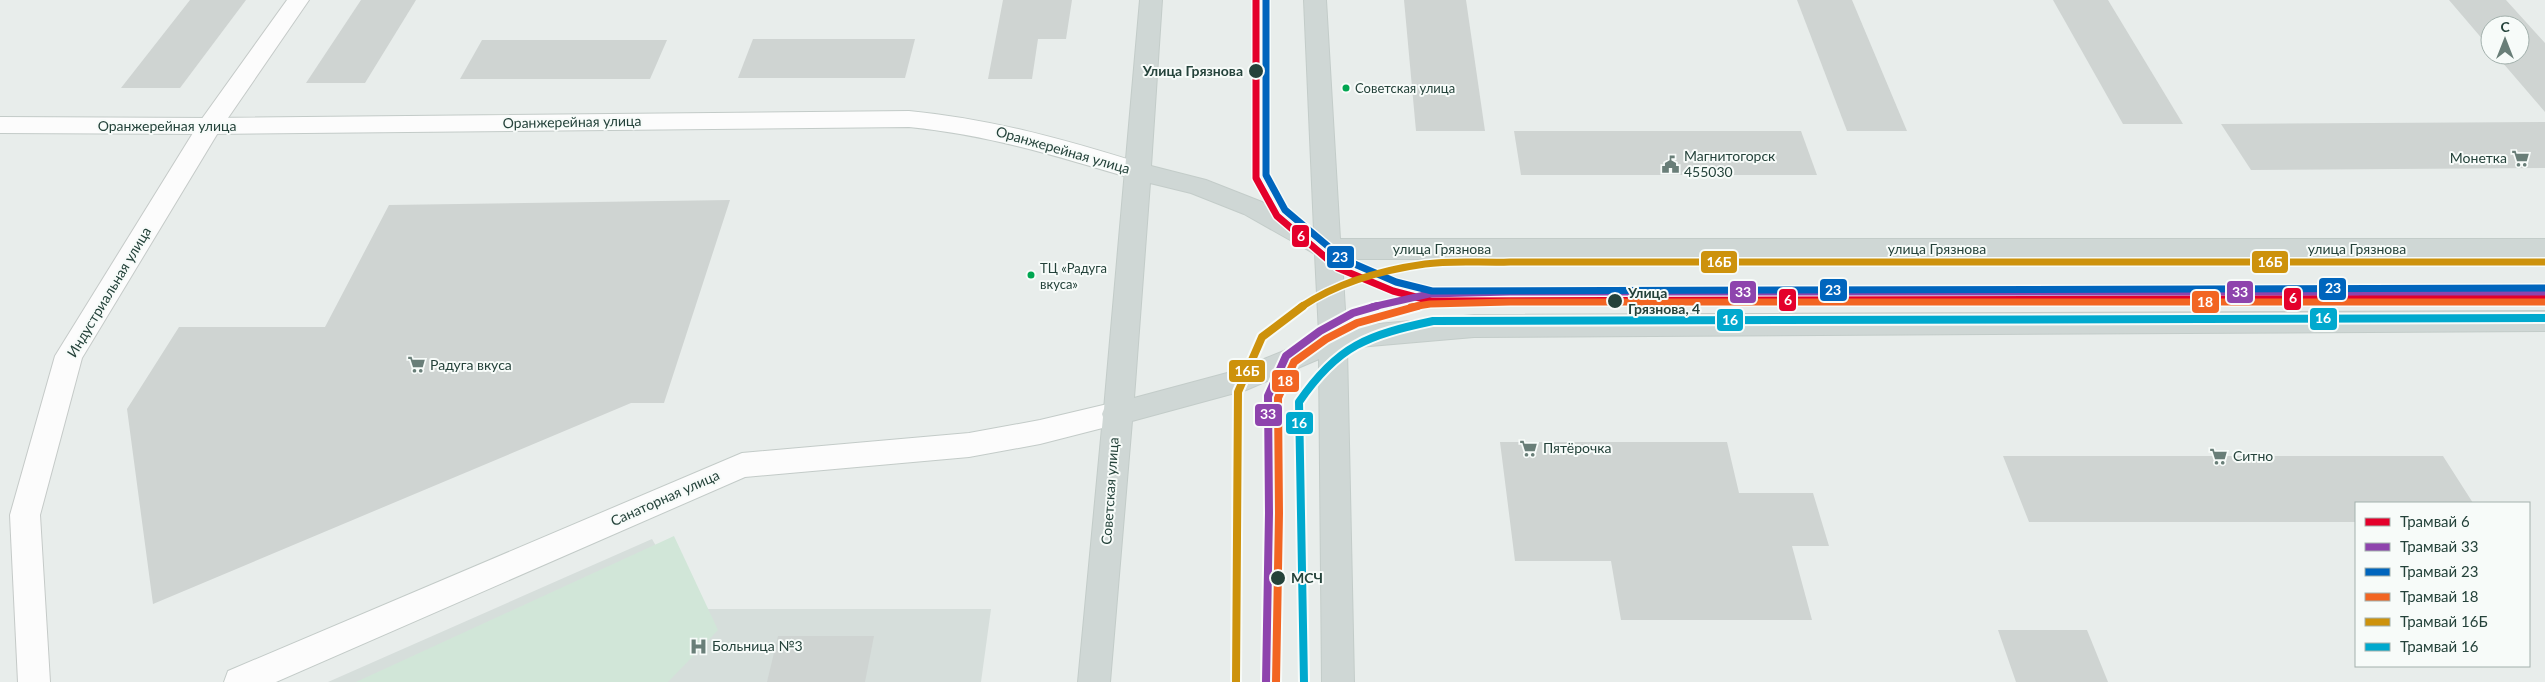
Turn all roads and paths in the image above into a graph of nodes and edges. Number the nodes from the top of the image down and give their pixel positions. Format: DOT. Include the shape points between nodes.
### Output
graph roads {
  1 [pos="298,0"];
  2 [pos="1151,0"];
  3 [pos="1315,0"];
  4 [pos="0,125"];
  5 [pos="210,126"];
  6 [pos="1137,170"];
  7 [pos="1328,249"];
  8 [pos="2545,249"];
  9 [pos="2545,321"];
  10 [pos="1333,339"];
  11 [pos="1116,414"];
  12 [pos="34,682"];
  13 [pos="240,682"];
  14 [pos="1094,682"];
  15 [pos="1338,682"];
  1 -- 5 [label="main road, Индустриальная улица"];
  2 -- 6 [label="main road"];
  3 -- 7 [label="main road"];
  4 -- 5 [label="main road, Оранжерейная улица"];
  5 -- 6 [label="main road, Оранжерейная улица" via="908,119 945,121 1022,135"];
  5 -- 12 [label="main road, Индустриальная улица" via="69,356 25,515"];
  6 -- 7 [label="main road" via="1197,186 1253,208"];
  6 -- 11 [label="main road, Советская улица" via="1133,246"];
  7 -- 8 [label="main road, улица Грязнова"];
  7 -- 10 [label="main road"];
  9 -- 10 [label="main road" via="1474,326"];
  10 -- 11 [label="main road" via="1236,382"];
  10 -- 15 [label="main road"];
  11 -- 13 [label="main road, Санаторная улица" via="970,444 742,465"];
  11 -- 14 [label="main road, Советская улица"];
}
